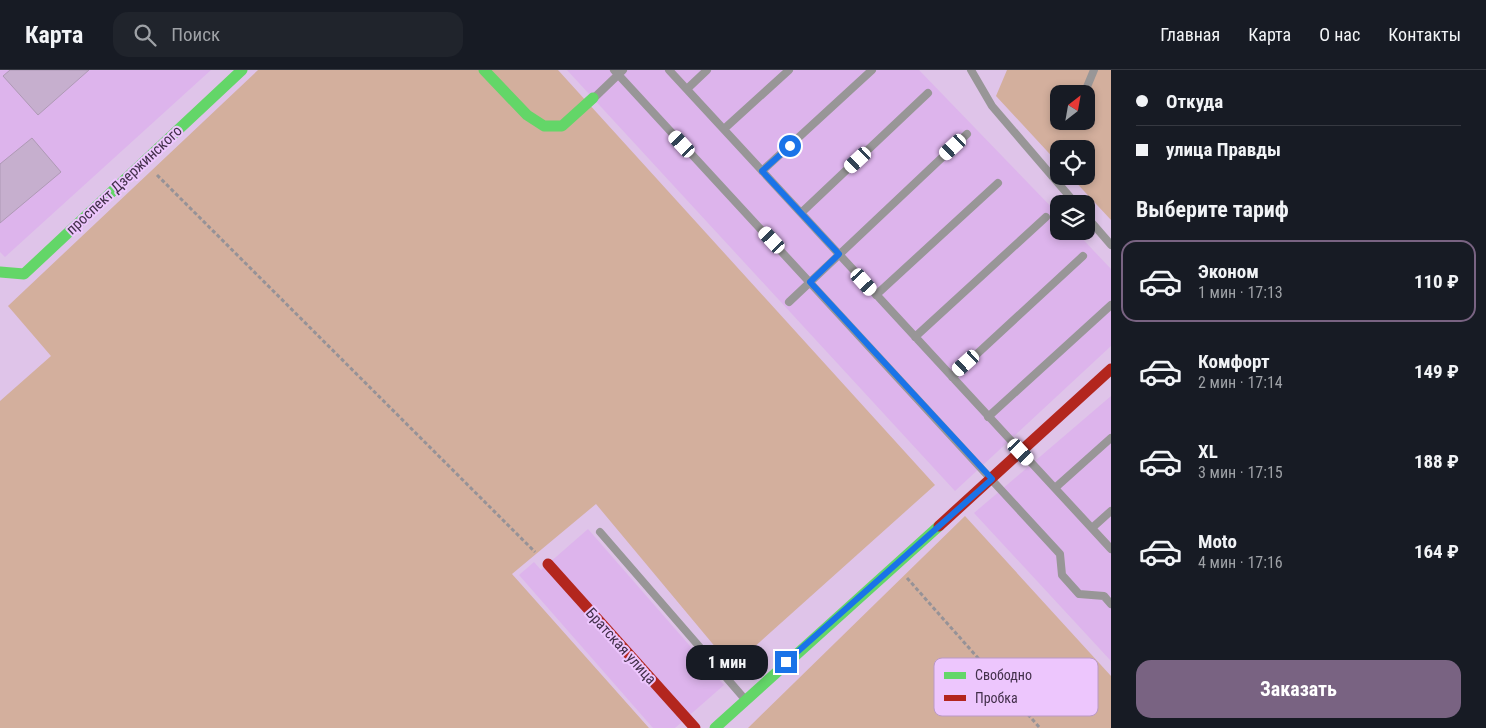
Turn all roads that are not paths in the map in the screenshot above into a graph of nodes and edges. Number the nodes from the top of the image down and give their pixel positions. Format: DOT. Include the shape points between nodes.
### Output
graph roads {
  1 [pos="242,70"];
  2 [pos="484,70"];
  3 [pos="669,70"];
  4 [pos="707,70"];
  5 [pos="789,70"];
  6 [pos="872,70"];
  7 [pos="971,70"];
  8 [pos="1094,70"];
  9 [pos="619,72"];
  10 [pos="1088,85"];
  11 [pos="687,89"];
  12 [pos="928,93"];
  13 [pos="593,98"];
  14 [pos="724,129"];
  15 [pos="967,134"];
  16 [pos="762,171"];
  17 [pos="998,182"];
  18 [pos="1068,195"];
  19 [pos="801,213"];
  20 [pos="1046,217"];
  21 [pos="1095,226"];
  22 [pos="1111,245"];
  23 [pos="839,254"];
  24 [pos="1083,256"];
  25 [pos="0,272"];
  26 [pos="810,282"];
  27 [pos="876,295"];
  28 [pos="788,302"];
  29 [pos="1111,305"];
  30 [pos="916,337"];
  31 [pos="1111,369"];
  32 [pos="952,377"];
  33 [pos="988,417"];
  34 [pos="1111,438"];
  35 [pos="1021,452"];
  36 [pos="992,479"];
  37 [pos="1055,488"];
  38 [pos="1111,512"];
  39 [pos="1092,528"];
  40 [pos="600,532"];
  41 [pos="1111,549"];
  42 [pos="548,564"];
  43 [pos="1111,590"];
  44 [pos="1104,596"];
  45 [pos="1111,604"];
  46 [pos="745,699"];
  47 [pos="695,728"];
  48 [pos="715,728"];
  1 -- 25 [label="street, проспект Дзержинского" via="24,274"];
  2 -- 13 [label="street" via="527,115 544,126 562,126"];
  3 -- 11 [label="lane"];
  4 -- 11 [label="lane"];
  5 -- 14 [label="lane"];
  6 -- 16 [label="lane"];
  7 -- 18 [label="lane" via="992,106"];
  8 -- 10 [label="lane"];
  9 -- 13 [label="lane"];
  9 -- 26 [label="lane"];
  11 -- 14 [label="lane"];
  12 -- 19 [label="lane"];
  14 -- 16 [label="lane"];
  15 -- 23 [label="lane"];
  16 -- 19 [label="lane"];
  17 -- 27 [label="lane"];
  19 -- 23 [label="lane"];
  20 -- 30 [label="lane"];
  21 -- 22 [label="lane"];
  23 -- 26 [label="lane"];
  23 -- 27 [label="lane"];
  24 -- 32 [label="lane"];
  26 -- 28 [label="lane"];
  26 -- 36 [label="lane"];
  27 -- 30 [label="lane"];
  29 -- 33 [label="lane"];
  30 -- 32 [label="lane"];
  31 -- 35 [label="street"];
  32 -- 33 [label="lane"];
  33 -- 35 [label="lane"];
  34 -- 37 [label="lane"];
  35 -- 36 [label="street"];
  35 -- 37 [label="lane"];
  36 -- 44 [label="lane" via="1060,554 1062,574 1079,594"];
  36 -- 46 [label="street"];
  37 -- 39 [label="lane"];
  38 -- 39 [label="lane"];
  39 -- 41 [label="lane"];
  40 -- 46 [label="lane"];
  42 -- 47 [label="street, Братская улица"];
  43 -- 44 [label="lane"];
  44 -- 45 [label="lane"];
  46 -- 48 [label="street"];
}
